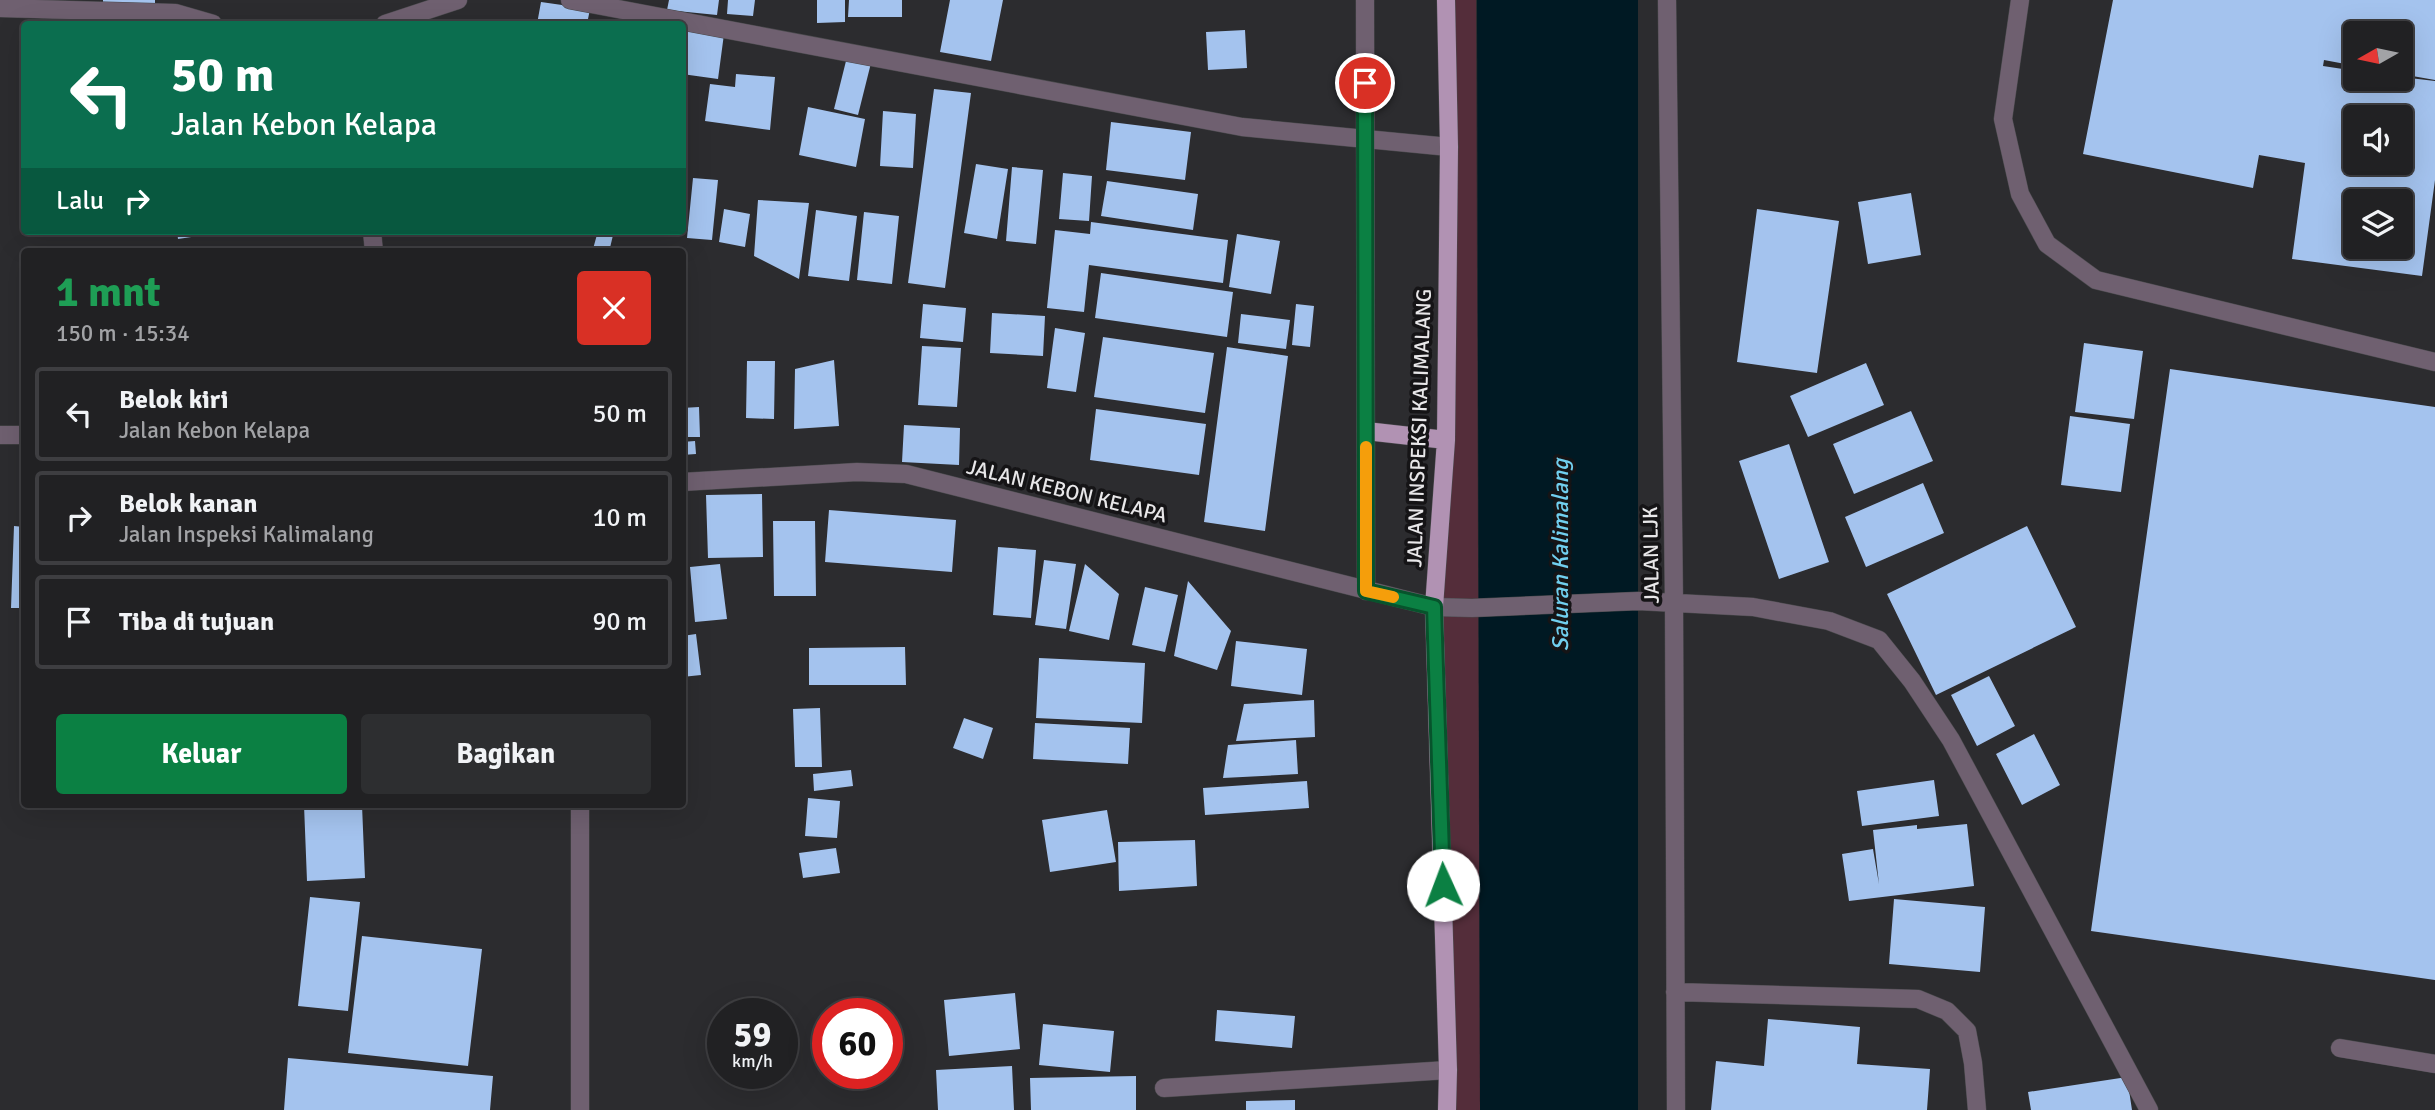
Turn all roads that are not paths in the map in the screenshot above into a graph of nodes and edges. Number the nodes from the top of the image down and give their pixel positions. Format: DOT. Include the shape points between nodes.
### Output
graph roads {
  1 [pos="458,0"];
  2 [pos="570,0"];
  3 [pos="1365,0"];
  4 [pos="1446,0"];
  5 [pos="1667,0"];
  6 [pos="2020,0"];
  7 [pos="0,8"];
  8 [pos="203,21"];
  9 [pos="394,21"];
  10 [pos="681,21"];
  11 [pos="686,22"];
  12 [pos="1366,139"];
  13 [pos="1449,147"];
  14 [pos="2435,362"];
  15 [pos="1366,432"];
  16 [pos="0,435"];
  17 [pos="21,435"];
  18 [pos="1446,440"];
  19 [pos="686,482"];
  20 [pos="1366,591"];
  21 [pos="1674,603"];
  22 [pos="1434,607"];
  23 [pos="580,808"];
  24 [pos="1675,992"];
  25 [pos="2340,1048"];
  26 [pos="2435,1064"];
  27 [pos="1448,1070"];
  28 [pos="1164,1088"];
  29 [pos="580,1110"];
  30 [pos="1447,1110"];
  31 [pos="1676,1110"];
  32 [pos="1977,1110"];
  33 [pos="2149,1110"];
  1 -- 9 [label="street"];
  2 -- 10 [label="street"];
  3 -- 12 [label="street"];
  4 -- 13 [label="main road, JALAN INSPEKSI KALIMALANG"];
  5 -- 21 [label="street, JALAN LJK"];
  6 -- 14 [label="street" via="2003,120 2020,194 2047,244 2096,280"];
  7 -- 8 [label="street" via="175,13"];
  11 -- 12 [label="street" via="1242,127"];
  12 -- 13 [label="street"];
  12 -- 15 [label="street"];
  13 -- 18 [label="main road, JALAN INSPEKSI KALIMALANG"];
  15 -- 18 [label="main road"];
  15 -- 20 [label="street"];
  16 -- 17 [label="street"];
  18 -- 22 [label="main road, JALAN INSPEKSI KALIMALANG"];
  19 -- 20 [label="street, JALAN KEBON KELAPA" via="857,472 906,474"];
  20 -- 22 [label="street, JALAN KEBON KELAPA"];
  21 -- 22 [label="street, JALAN KEBON KELAPA"];
  21 -- 24 [label="street, JALAN LJK"];
  21 -- 33 [label="street, JALAN KEBON KELAPA" via="1753,607 1829,621 1879,640 1951,740"];
  22 -- 27 [label="main road, JALAN INSPEKSI KALIMALANG"];
  23 -- 29 [label="street"];
  24 -- 31 [label="street, JALAN LJK"];
  24 -- 32 [label="street" via="1918,999 1947,1011 1967,1031"];
  25 -- 26 [label="street"];
  27 -- 28 [label="street"];
  27 -- 30 [label="main road, JALAN INSPEKSI KALIMALANG"];
}
